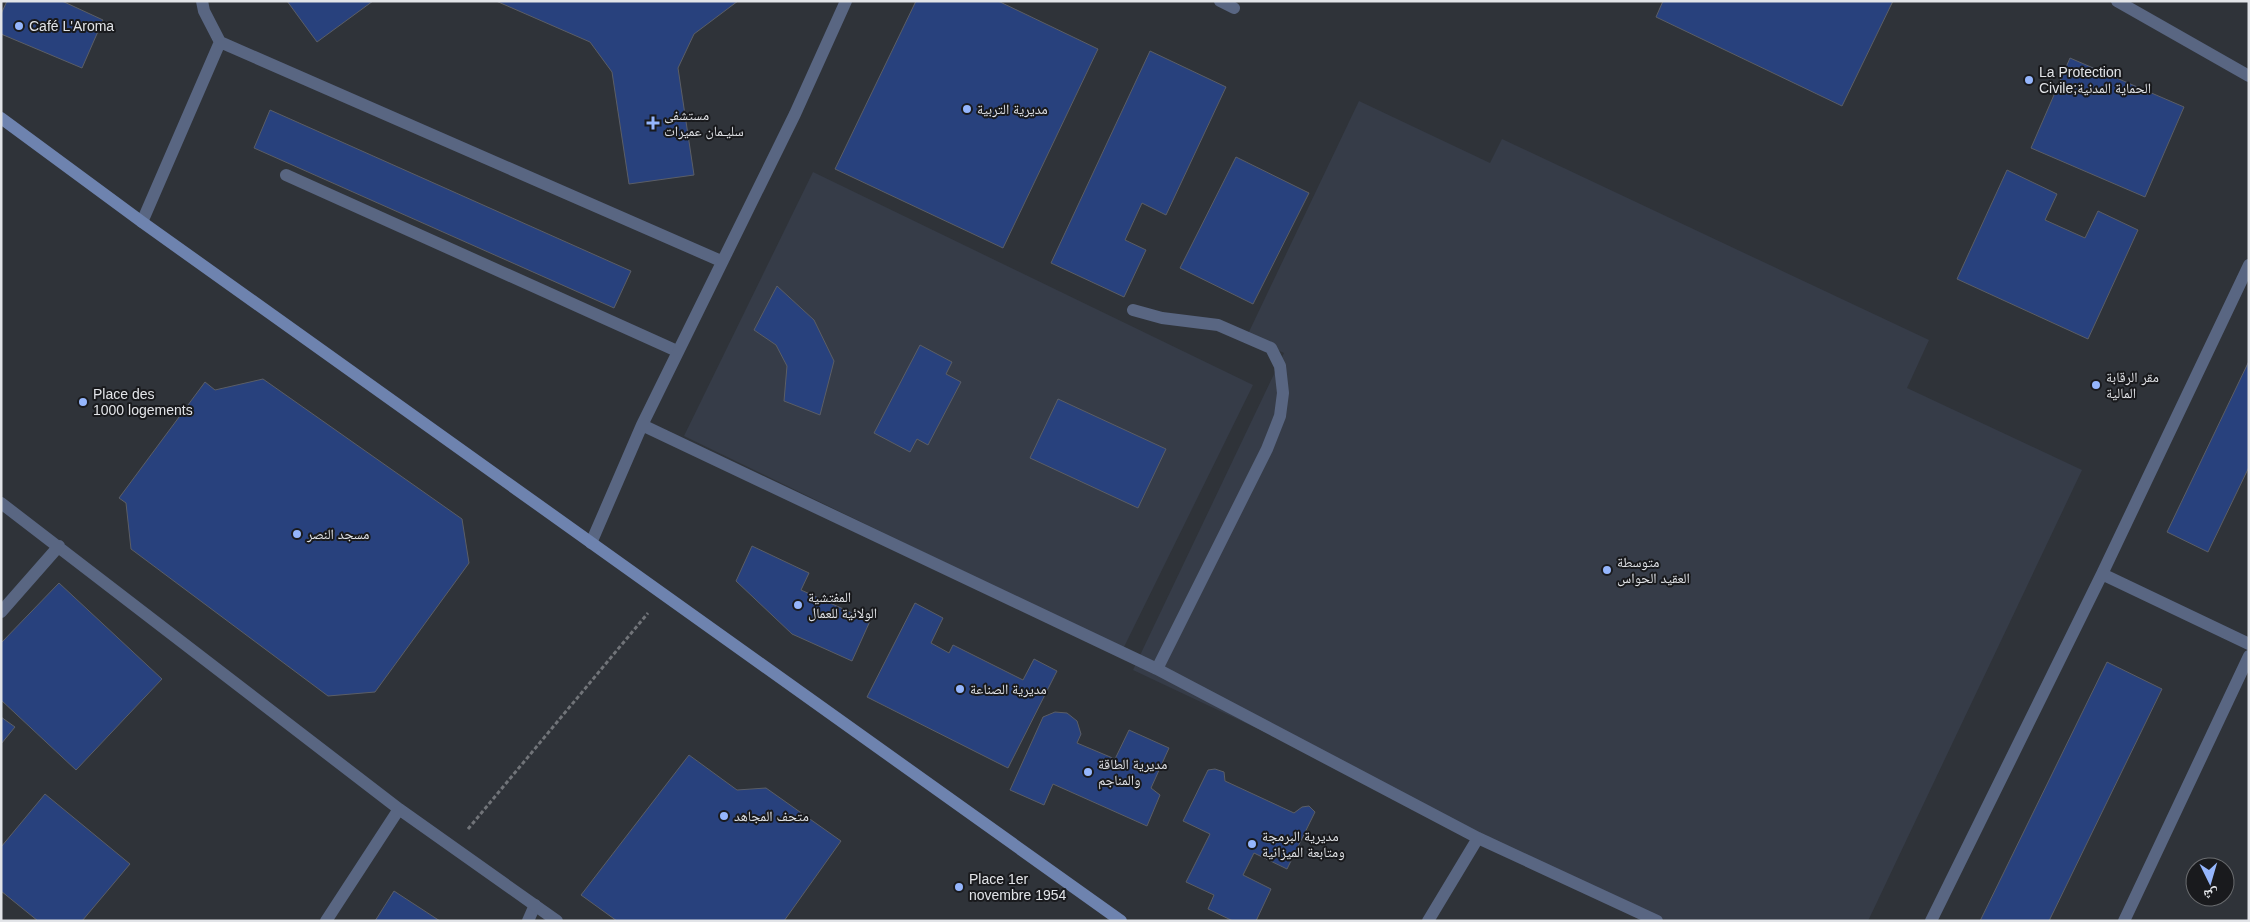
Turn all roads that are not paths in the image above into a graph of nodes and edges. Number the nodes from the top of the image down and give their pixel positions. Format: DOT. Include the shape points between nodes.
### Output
graph roads {
  1 [pos="202,1"];
  2 [pos="846,1"];
  3 [pos="1220,1"];
  4 [pos="2120,2"];
  5 [pos="1234,8"];
  6 [pos="220,42"];
  7 [pos="2249,76"];
  8 [pos="1,118"];
  9 [pos="286,174"];
  10 [pos="142,222"];
  11 [pos="721,261"];
  12 [pos="2249,266"];
  13 [pos="1133,310"];
  14 [pos="677,351"];
  15 [pos="642,425"];
  16 [pos="1,504"];
  17 [pos="591,543"];
  18 [pos="59,546"];
  19 [pos="2102,574"];
  20 [pos="1,612"];
  21 [pos="2249,644"];
  22 [pos="2249,656"];
  23 [pos="1157,669"];
  24 [pos="399,808"];
  25 [pos="1478,838"];
  26 [pos="535,905"];
  27 [pos="326,921"];
  28 [pos="528,921"];
  29 [pos="557,921"];
  30 [pos="1121,921"];
  31 [pos="1428,921"];
  32 [pos="1657,921"];
  33 [pos="1931,921"];
  34 [pos="2124,921"];
  1 -- 6 [label="street"];
  2 -- 11 [label="street" via="795,114"];
  3 -- 5 [label="street"];
  4 -- 7 [label="street"];
  6 -- 10 [label="street"];
  6 -- 11 [label="street"];
  8 -- 10 [label="street"];
  9 -- 14 [label="street"];
  10 -- 17 [label="street"];
  11 -- 14 [label="street"];
  12 -- 19 [label="street"];
  13 -- 23 [label="street" via="1162,318 1218,325 1263,344 1270,348 1280,366 1283,393 1280,416 1267,449"];
  14 -- 15 [label="street"];
  15 -- 17 [label="street"];
  15 -- 23 [label="street"];
  16 -- 18 [label="street"];
  17 -- 30 [label="street"];
  18 -- 20 [label="street"];
  18 -- 24 [label="street"];
  19 -- 21 [label="street"];
  19 -- 33 [label="street"];
  22 -- 34 [label="street"];
  23 -- 25 [label="street"];
  24 -- 26 [label="street"];
  24 -- 27 [label="street"];
  25 -- 31 [label="street"];
  25 -- 32 [label="street"];
  26 -- 28 [label="street"];
  26 -- 29 [label="street"];
}
